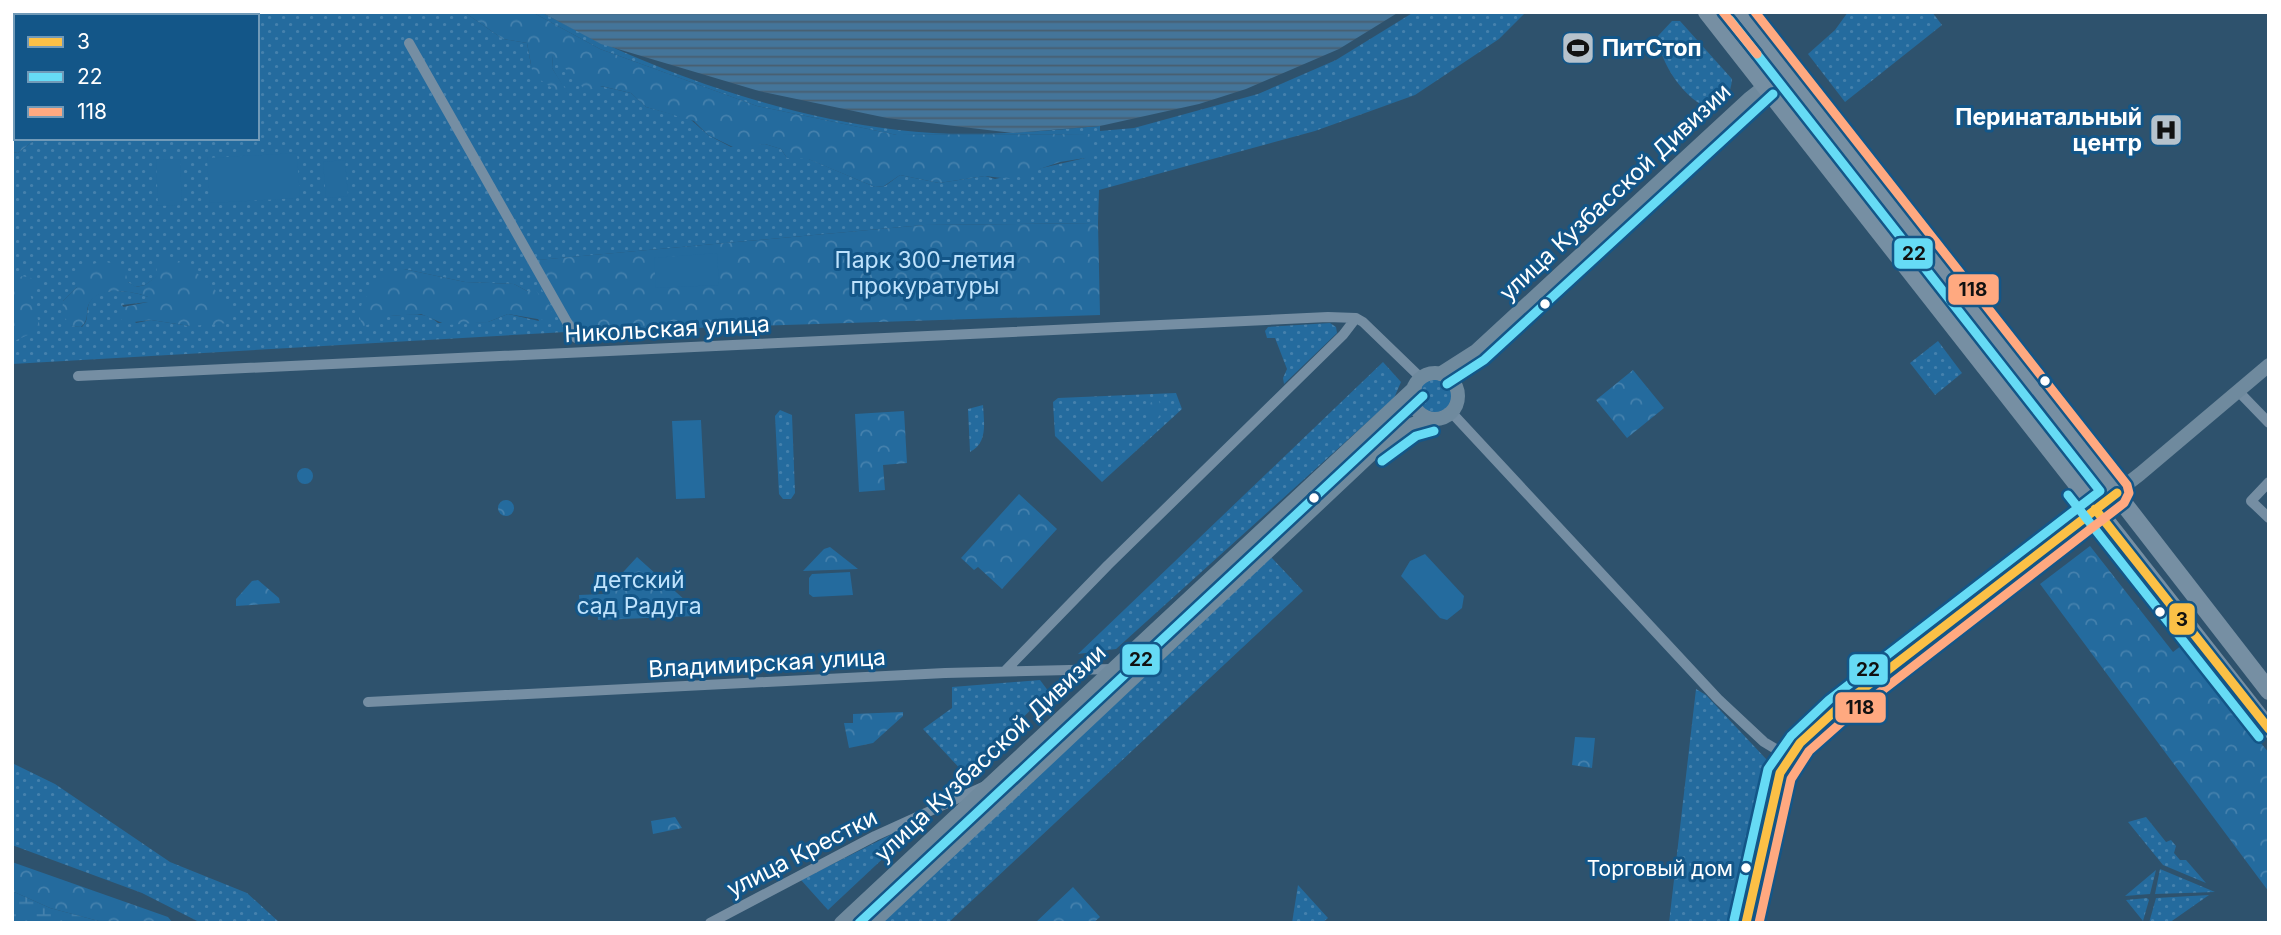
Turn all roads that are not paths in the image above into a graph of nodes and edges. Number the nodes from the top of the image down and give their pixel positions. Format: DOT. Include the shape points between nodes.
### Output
graph roads {
  1 [pos="1707,12"];
  2 [pos="1739,12"];
  3 [pos="409,43"];
  4 [pos="1787,69"];
  5 [pos="1765,85"];
  6 [pos="1356,318"];
  7 [pos="576,338"];
  8 [pos="1476,351"];
  9 [pos="2269,365"];
  10 [pos="1440,374"];
  11 [pos="78,376"];
  12 [pos="1418,382"];
  13 [pos="1457,389"];
  14 [pos="2239,392"];
  15 [pos="1451,412"];
  16 [pos="1431,418"];
  17 [pos="2269,423"];
  18 [pos="2269,482"];
  19 [pos="2117,492"];
  20 [pos="2095,509"];
  21 [pos="2269,518"];
  22 [pos="1113,669"];
  23 [pos="1005,671"];
  24 [pos="2269,691"];
  25 [pos="368,702"];
  26 [pos="2269,729"];
  27 [pos="1789,757"];
  28 [pos="989,785"];
  29 [pos="710,923"];
  30 [pos="841,923"];
  31 [pos="873,923"];
  32 [pos="1746,923"];
  1 -- 5 [label="highway"];
  2 -- 4 [label="highway"];
  3 -- 7 [label="street"];
  4 -- 5 [label="street, улица Кузбасской Дивизии"];
  4 -- 19 [label="highway"];
  5 -- 8 [label="street, улица Кузбасской Дивизии"];
  5 -- 20 [label="highway"];
  6 -- 11 [label="street, Никольская улица"];
  6 -- 12 [label="street" via="1370,327"];
  6 -- 23 [label="street"];
  8 -- 10 [label="street, улица Кузбасской Дивизии"];
  8 -- 13 [label="street, улица Кузбасской Дивизии"];
  9 -- 14 [label="street"];
  10 -- 12 [label="street, улица Кузбасской Дивизии"];
  10 -- 13 [label="street"];
  12 -- 16 [label="street" via="1415,405"];
  12 -- 22 [label="street, улица Кузбасской Дивизии"];
  13 -- 15 [label="street, улица Кузбасской Дивизии" via="1458,400"];
  14 -- 17 [label="street"];
  14 -- 19 [label="street"];
  15 -- 16 [label="street, улица Кузбасской Дивизии"];
  15 -- 27 [label="street" via="1718,699 1764,742"];
  16 -- 31 [label="street, улица Кузбасской Дивизии" via="1410,425 1378,448"];
  18 -- 21 [label="street" via="2251,501"];
  19 -- 20 [label="street"];
  19 -- 24 [label="highway"];
  20 -- 26 [label="highway"];
  20 -- 27 [label="street" via="1836,710"];
  22 -- 23 [label="street, Владимирская улица"];
  22 -- 28 [label="street, улица Кузбасской Дивизии"];
  23 -- 25 [label="street, Владимирская улица"];
  27 -- 32 [label="street" via="1775,785"];
  28 -- 29 [label="street, улица Крестки" via="875,836"];
  28 -- 30 [label="street, улица Кузбасской Дивизии"];
}
